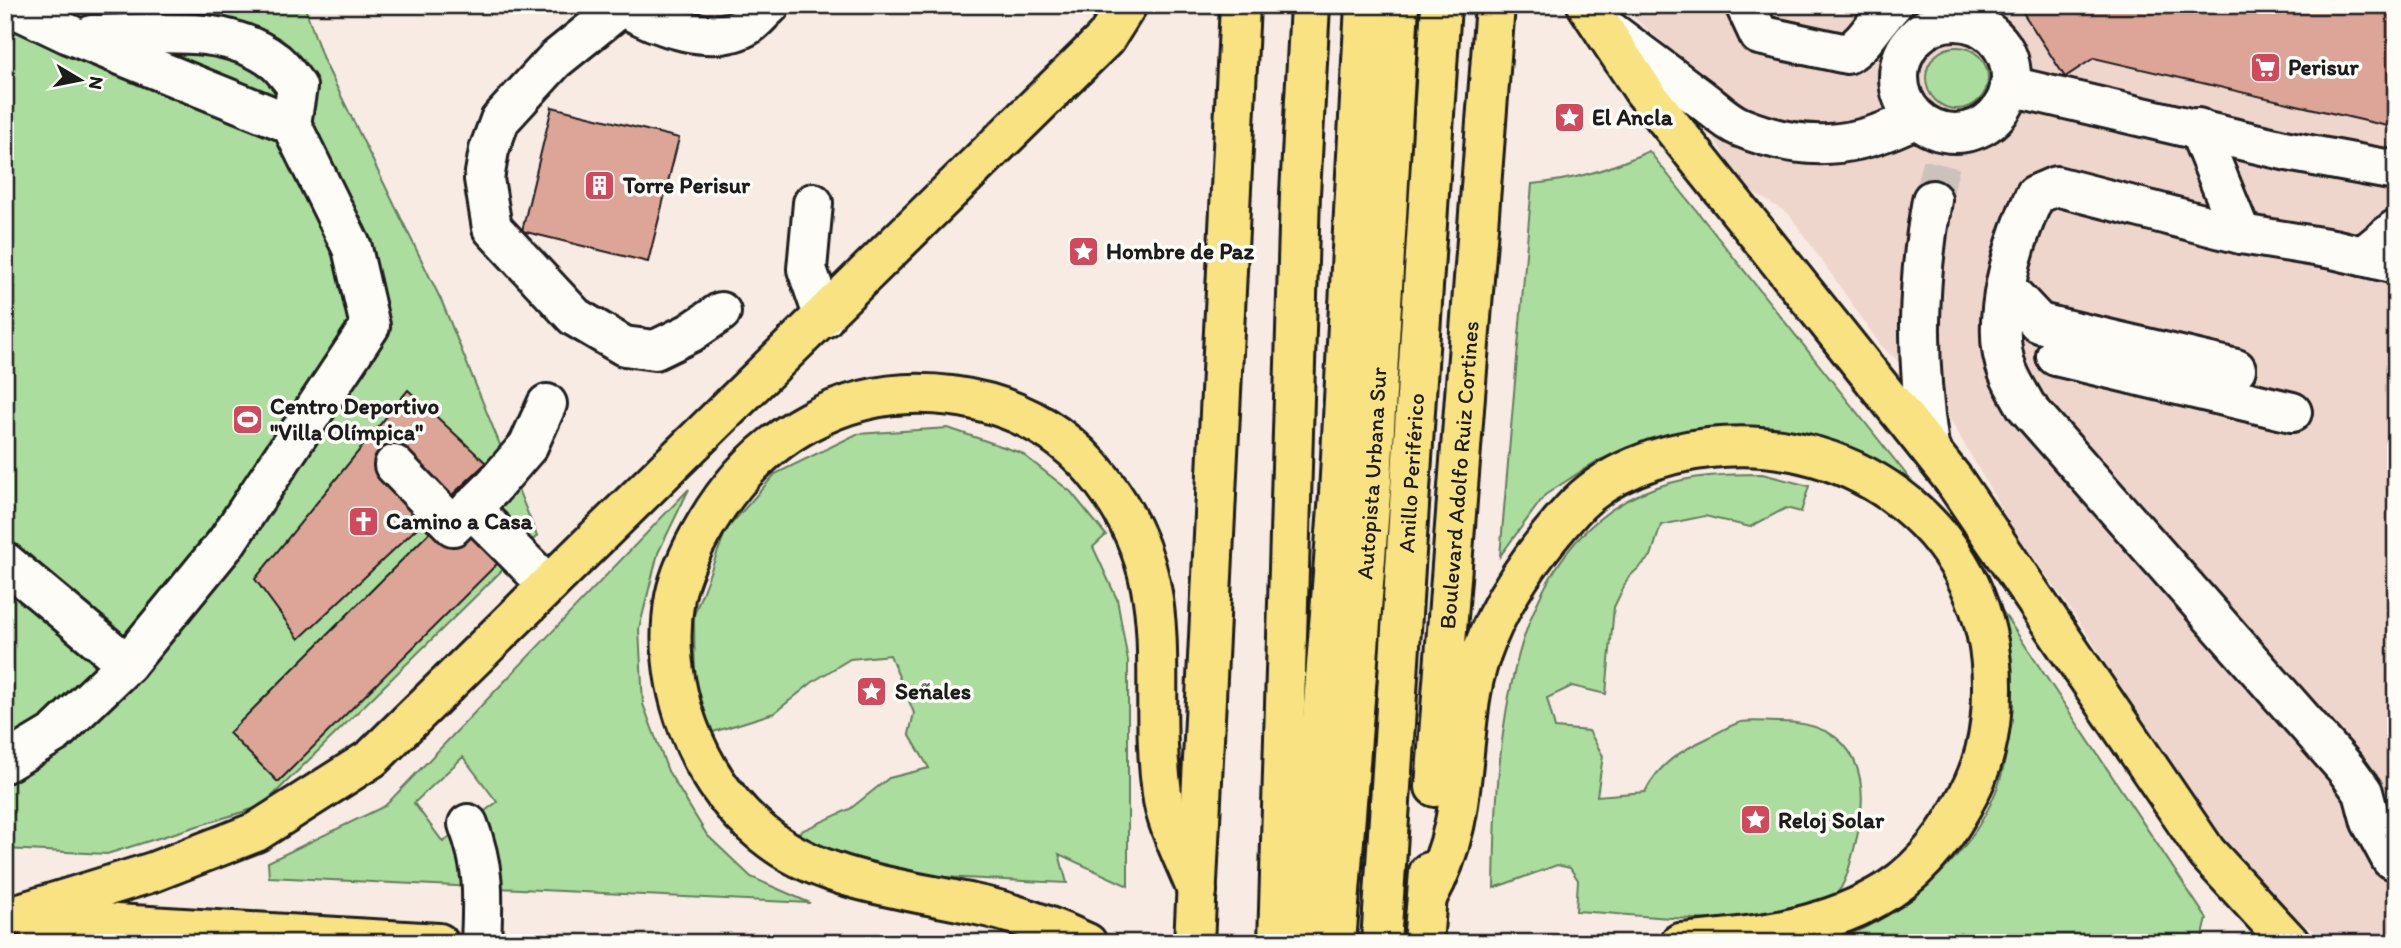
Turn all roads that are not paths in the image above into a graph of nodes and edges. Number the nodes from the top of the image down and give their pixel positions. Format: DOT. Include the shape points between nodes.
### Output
graph roads {
  1 [pos="8,5"];
  2 [pos="770,5"];
  3 [pos="1127,5"];
  4 [pos="1240,5"];
  5 [pos="1310,5"];
  6 [pos="1365,5"];
  7 [pos="1399,5"];
  8 [pos="1441,5"];
  9 [pos="1456,5"];
  10 [pos="1495,5"];
  11 [pos="1745,5"];
  12 [pos="1892,5"];
  13 [pos="622,6"];
  14 [pos="1591,13"];
  15 [pos="1987,18"];
  16 [pos="71,35"];
  17 [pos="2010,86"];
  18 [pos="1916,118"];
  19 [pos="291,124"];
  20 [pos="2198,128"];
  21 [pos="1941,166"];
  22 [pos="2396,171"];
  23 [pos="813,203"];
  24 [pos="2396,229"];
  25 [pos="2241,234"];
  26 [pos="2379,260"];
  27 [pos="2007,289"];
  28 [pos="721,312"];
  29 [pos="1423,316"];
  30 [pos="824,318"];
  31 [pos="2056,356"];
  32 [pos="2236,369"];
  33 [pos="547,404"];
  34 [pos="2292,412"];
  35 [pos="1929,446"];
  36 [pos="394,465"];
  37 [pos="471,508"];
  38 [pos="5,562"];
  39 [pos="548,585"];
  40 [pos="127,664"];
  41 [pos="5,763"];
  42 [pos="468,824"];
  43 [pos="2396,861"];
  44 [pos="1197,891"];
  45 [pos="1427,902"];
  46 [pos="6,917"];
  47 [pos="439,943"];
  48 [pos="481,943"];
  49 [pos="1087,943"];
  50 [pos="1194,943"];
  51 [pos="1278,943"];
  52 [pos="1305,943"];
  53 [pos="1336,943"];
  54 [pos="1381,943"];
  55 [pos="1423,943"];
  56 [pos="1680,943"];
  57 [pos="2290,943"];
  1 -- 16 [label="street"];
  2 -- 13 [label="street" via="748,25 711,35 671,28"];
  3 -- 30 [label="main road" via="1106,38"];
  4 -- 44 [label="main road"];
  5 -- 51 [label="main road" via="1300,194"];
  6 -- 52 [label="main road, Autopista Urbana Sur" via="1339,494"];
  7 -- 53 [label="main road, Autopista Urbana Sur" via="1372,481"];
  8 -- 29 [label="main road, Anillo Periférico"];
  9 -- 29 [label="main road"];
  10 -- 45 [label="main road, Boulevard Adolfo Ruiz Cortines"];
  11 -- 12 [label="street" via="1759,35 1847,54 1863,45"];
  13 -- 28 [label="street" via="555,60 500,120 484,179 492,228 575,317 624,346 655,350"];
  14 -- 18 [label="street" via="1738,126 1793,142 1823,145 1852,143"];
  14 -- 35 [label="main road" via="1643,90"];
  15 -- 17 [label="street" via="2007,55"];
  15 -- 18 [label="street" via="1939,23 1911,42 1899,72 1899,89"];
  16 -- 19 [label="street"];
  16 -- 19 [label="street" via="216,36 246,44 277,63 298,87"];
  17 -- 20 [label="street"];
  17 -- 21 [label="street" via="2003,106 1990,122 1971,132"];
  18 -- 21 [label="street" via="1926,126"];
  19 -- 40 [label="street" via="352,248 370,326 226,543"];
  20 -- 22 [label="street"];
  20 -- 25 [label="street"];
  21 -- 35 [label="street" via="1922,261 1918,323"];
  23 -- 30 [label="street" via="807,269"];
  24 -- 26 [label="street"];
  25 -- 26 [label="street"];
  25 -- 27 [label="street" via="2056,186 2035,195 2021,225"];
  27 -- 32 [label="street" via="2039,323"];
  27 -- 43 [label="street" via="2000,318 2007,371 2026,406 2347,770 2363,792 2371,822"];
  29 -- 54 [label="main road, Anillo Periférico"];
  30 -- 39 [label="main road"];
  31 -- 34 [label="street"];
  33 -- 37 [label="street" via="528,446"];
  35 -- 57 [label="main road" via="2207,853"];
  36 -- 37 [label="street" via="453,526"];
  37 -- 39 [label="street"];
  38 -- 40 [label="street"];
  39 -- 46 [label="main road" via="372,758 256,832 153,872"];
  40 -- 41 [label="street" via="55,733"];
  42 -- 48 [label="street" via="483,885"];
  44 -- 49 [label="main road" via="1162,797 1159,633 1153,592 1137,537 1100,477 1051,429 1023,414 967,398 910,393 879,397 803,425 737,477 699,535 676,595 672,632 678,691 689,731 704,761 764,835 798,855 868,882 1003,912"];
  44 -- 50 [label="main road"];
  45 -- 55 [label="main road, Boulevard Adolfo Ruiz Cortines"];
  45 -- 56 [label="main road" via="1455,833 1472,691 1484,648 1530,562 1575,506 1618,475 1693,450 1753,446 1828,461 1873,480 1919,513 1966,574 1982,610 1992,665 1992,723 1986,754 1945,834 1906,877 1881,896 1852,910 1762,936"];
  46 -- 47 [label="main road"];
}
